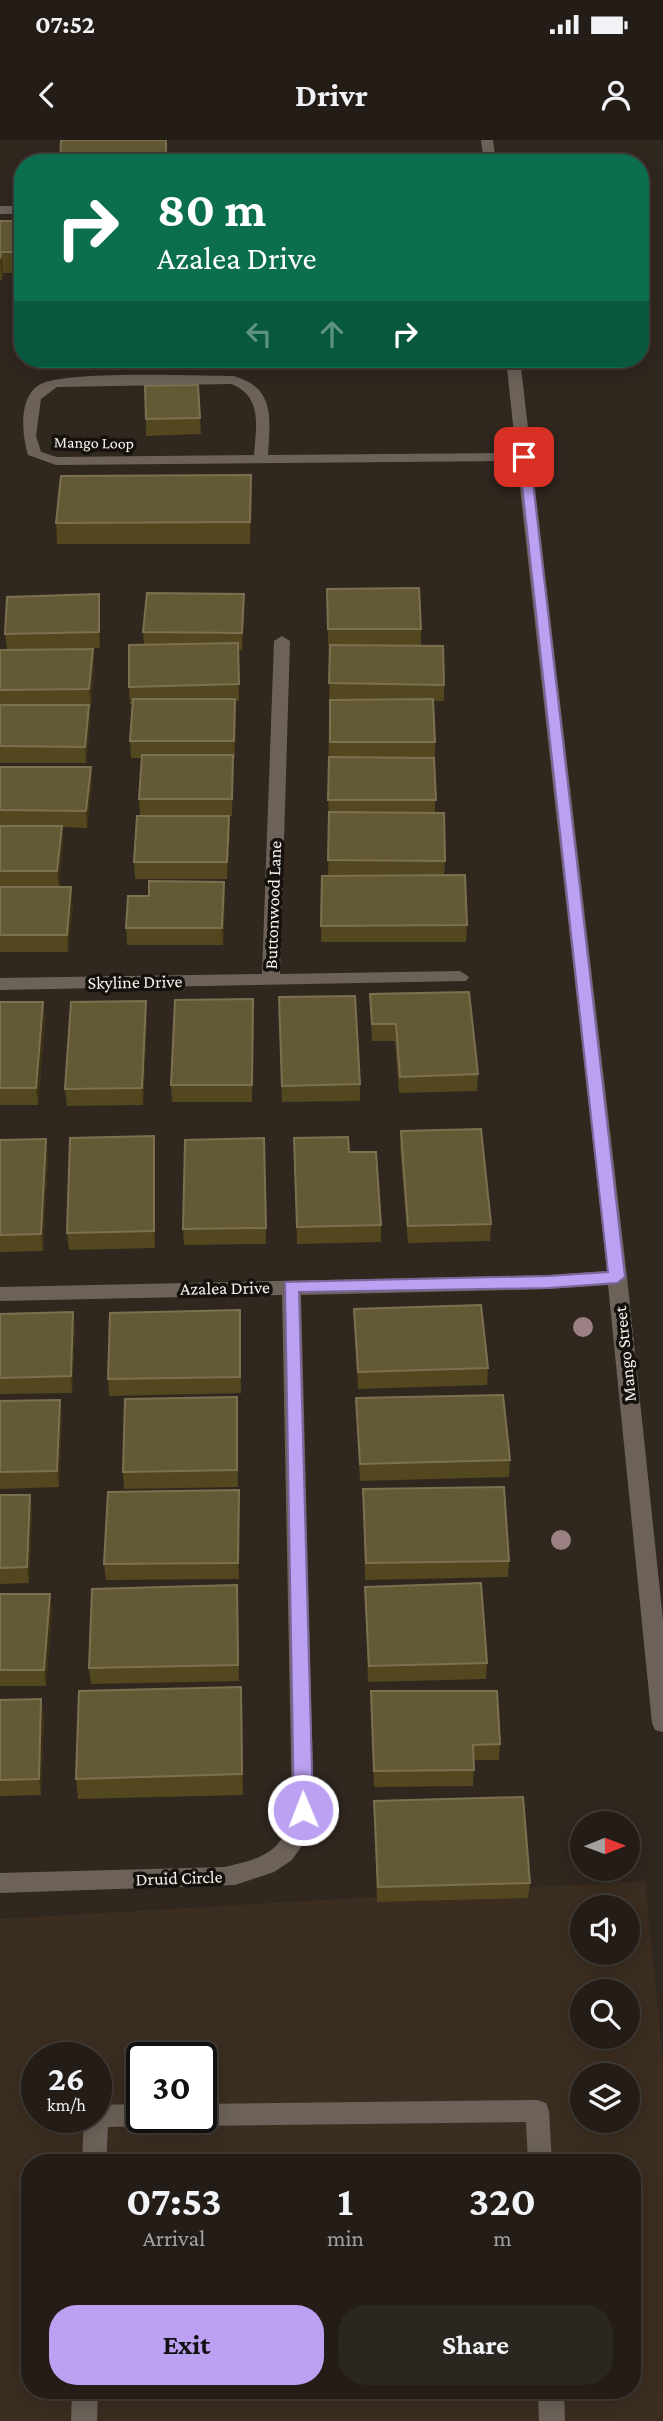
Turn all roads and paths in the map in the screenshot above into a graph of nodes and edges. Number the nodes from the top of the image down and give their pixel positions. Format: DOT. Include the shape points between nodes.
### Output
graph roads {
  1 [pos="514,368"];
  2 [pos="524,457"];
  3 [pos="261,459"];
  4 [pos="282,641"];
  5 [pos="460,977"];
  6 [pos="271,979"];
  7 [pos="0,984"];
  8 [pos="617,1277"];
  9 [pos="291,1287"];
  10 [pos="0,1294"];
  11 [pos="663,1723"];
  12 [pos="0,1883"];
  13 [pos="217,2115"];
  14 [pos="95,2133"];
  15 [pos="94,2154"];
  16 [pos="539,2154"];
  17 [pos="85,2399"];
  18 [pos="551,2399"];
  19 [pos="84,2421"];
  20 [pos="552,2421"];
  1 -- 2 [label="street, Mango Street"];
  2 -- 3 [label="street, Mango Loop"];
  2 -- 8 [label="street, Mango Street"];
  3 -- 3 [label="street, Mango Loop" via="43,459 30,448 34,400 42,389 69,381 233,380 259,394"];
  4 -- 6 [label="street, Buttonwood Lane"];
  5 -- 6 [label="street, Buttonwood Lane"];
  6 -- 7 [label="street, Skyline Drive"];
  8 -- 9 [label="street, Azalea Drive"];
  8 -- 11 [label="street, Mango Street"];
  9 -- 10 [label="street, Azalea Drive"];
  9 -- 12 [label="street, Druid Circle" via="303,1810 297,1838 276,1859 225,1877"];
  13 -- 16 [label="street" via="537,2111"];
  14 -- 15 [label="street"];
  17 -- 19 [label="street"];
  18 -- 20 [label="street"];
}
